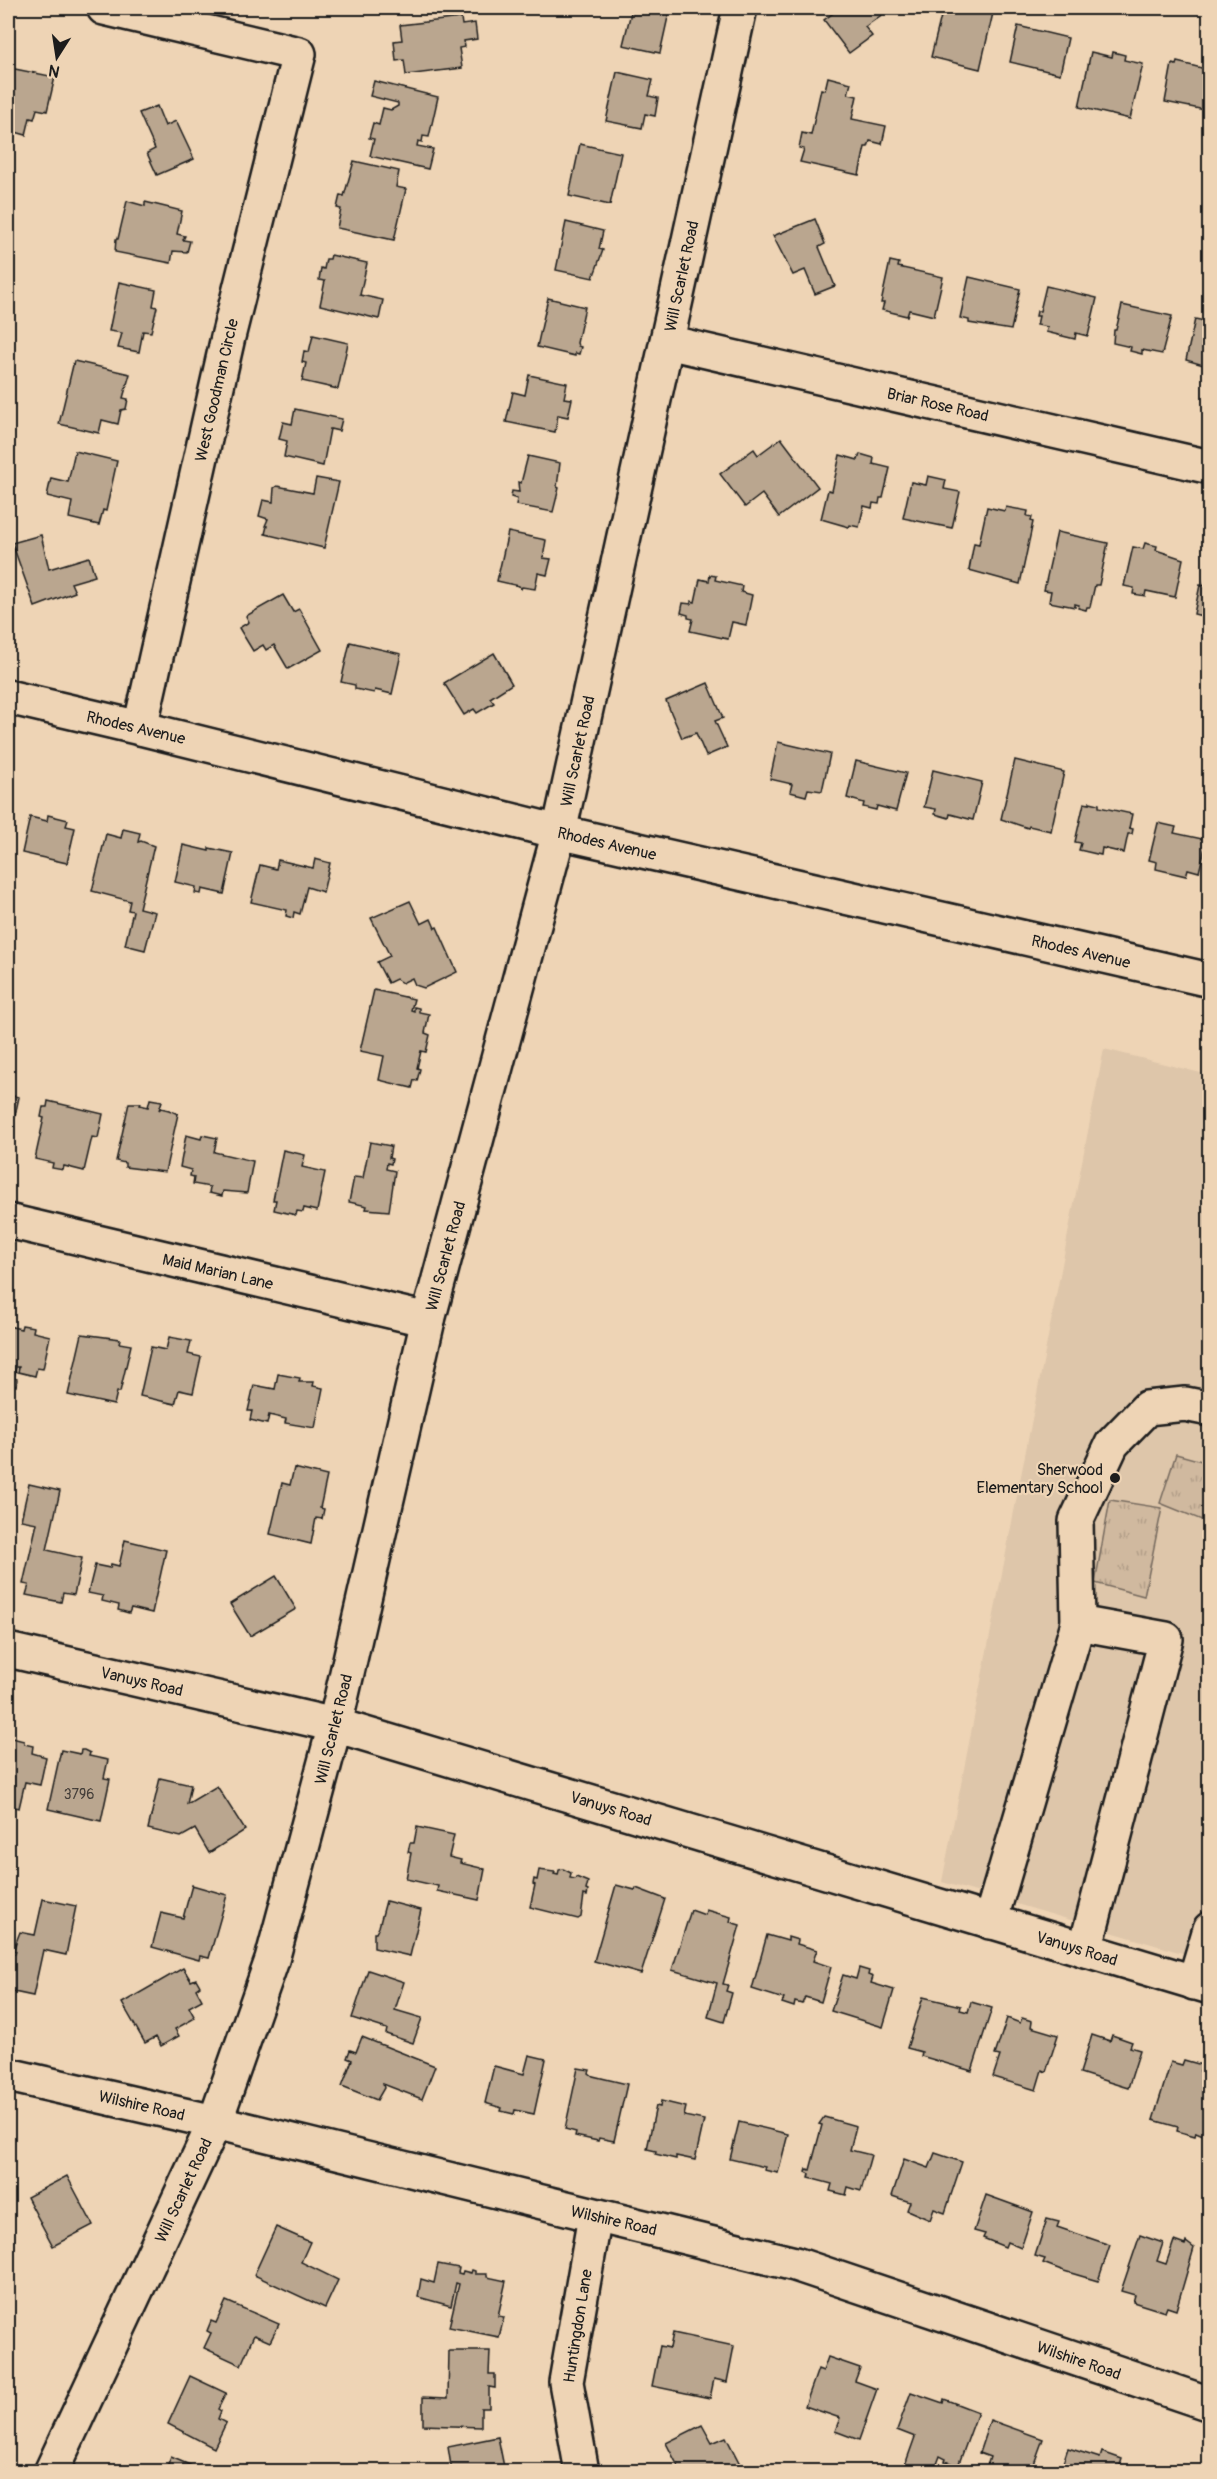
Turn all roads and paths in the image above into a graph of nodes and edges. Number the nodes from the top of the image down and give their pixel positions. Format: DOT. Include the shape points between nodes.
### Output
graph roads {
  1 [pos="104,8"];
  2 [pos="740,8"];
  3 [pos="667,342"];
  4 [pos="1209,466"];
  5 [pos="8,697"];
  6 [pos="140,728"];
  7 [pos="559,832"];
  8 [pos="1209,980"];
  9 [pos="8,1221"];
  10 [pos="428,1320"];
  11 [pos="1209,1409"];
  12 [pos="1078,1623"];
  13 [pos="8,1650"];
  14 [pos="335,1725"];
  15 [pos="990,1922"];
  16 [pos="1209,1929"];
  17 [pos="1085,1950"];
  18 [pos="1202,1985"];
  19 [pos="8,2075"];
  20 [pos="214,2122"];
  21 [pos="595,2216"];
  22 [pos="1209,2404"];
  23 [pos="51,2472"];
  24 [pos="582,2472"];
  1 -- 6 [label="street, West Goodman Circle" via="299,54 228,337"];
  2 -- 3 [label="street, Will Scarlet Road"];
  3 -- 4 [label="street, Briar Rose Road"];
  3 -- 7 [label="street, Will Scarlet Road"];
  5 -- 6 [label="street, Rhodes Avenue"];
  6 -- 7 [label="street, Rhodes Avenue"];
  7 -- 8 [label="street, Rhodes Avenue"];
  7 -- 10 [label="street, Will Scarlet Road"];
  9 -- 10 [label="street, Maid Marian Lane"];
  10 -- 14 [label="street, Will Scarlet Road"];
  11 -- 12 [label="street" via="1185,1404 1147,1408 1112,1444 1076,1521"];
  12 -- 15 [label="street"];
  12 -- 17 [label="street" via="1166,1639"];
  13 -- 14 [label="street, Vanuys Road"];
  14 -- 15 [label="street, Vanuys Road"];
  14 -- 20 [label="street, Will Scarlet Road" via="272,1960"];
  15 -- 17 [label="street, Vanuys Road"];
  16 -- 18 [label="street"];
  17 -- 18 [label="street, Vanuys Road"];
  19 -- 20 [label="street, Wilshire Road"];
  20 -- 21 [label="street, Wilshire Road"];
  20 -- 23 [label="street, Will Scarlet Road"];
  21 -- 22 [label="street, Wilshire Road" via="795,2264"];
  21 -- 24 [label="street, Huntingdon Lane" via="566,2382"];
}
